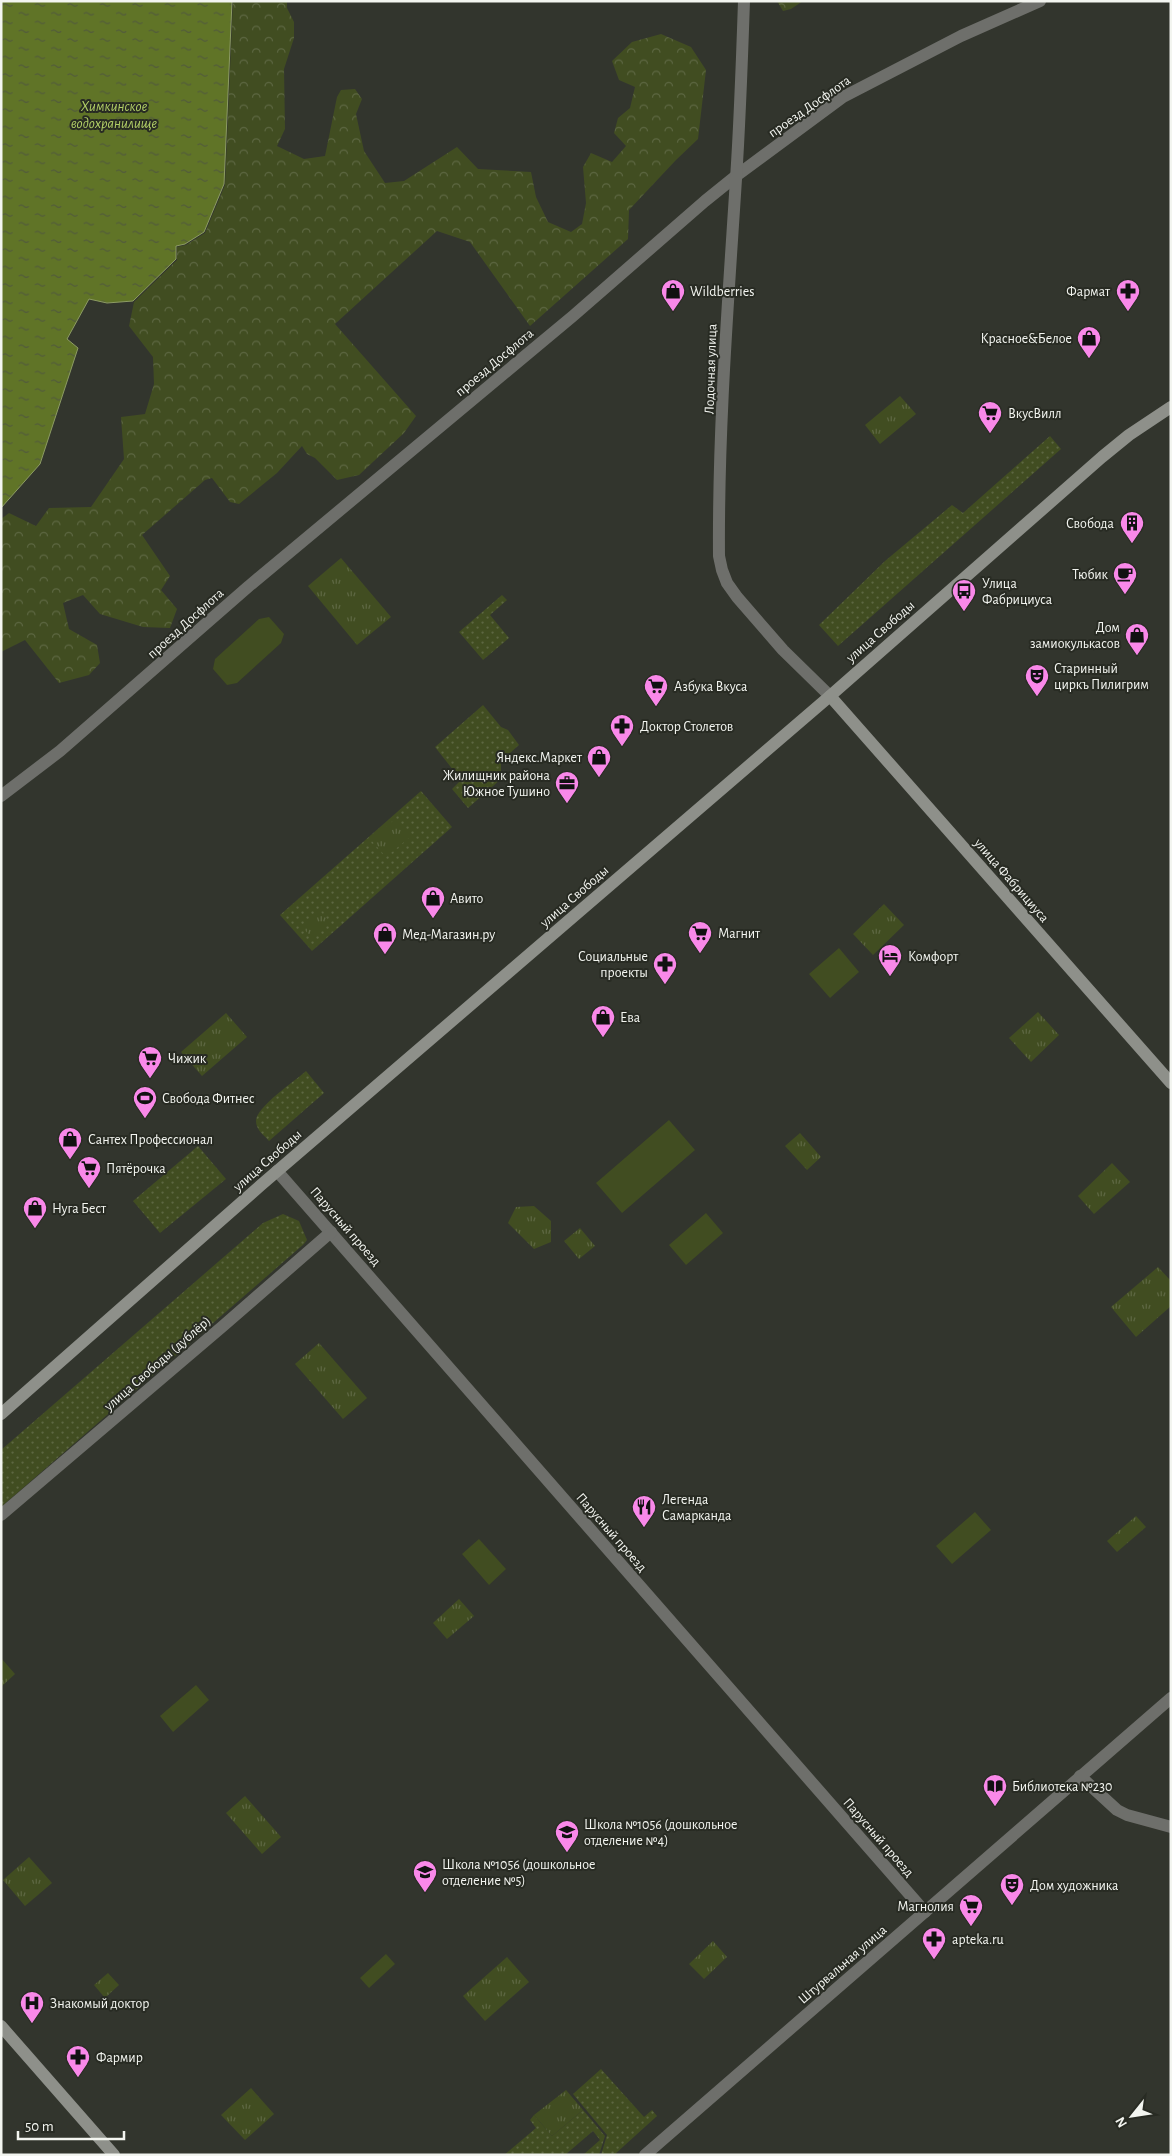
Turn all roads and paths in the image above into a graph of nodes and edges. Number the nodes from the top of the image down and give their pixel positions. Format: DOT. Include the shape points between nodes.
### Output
graph roads {
  1 [pos="744,1"];
  2 [pos="1040,1"];
  3 [pos="736,176"];
  4 [pos="1171,407"];
  5 [pos="830,696"];
  6 [pos="1,796"];
  7 [pos="1171,1084"];
  8 [pos="278,1171"];
  9 [pos="331,1232"];
  10 [pos="1,1414"];
  11 [pos="1,1515"];
  12 [pos="1171,1698"];
  13 [pos="1080,1776"];
  14 [pos="1171,1827"];
  15 [pos="925,1912"];
  16 [pos="1,2026"];
  17 [pos="114,2155"];
  18 [pos="645,2155"];
  1 -- 3 [label="street, Лодочная улица"];
  2 -- 3 [label="street, проезд Досфлота" via="961,36 843,97"];
  3 -- 5 [label="street, Лодочная улица" via="728,293 719,556 727,583 737,597 783,650"];
  3 -- 6 [label="street, проезд Досфлота" via="249,586 60,751"];
  4 -- 5 [label="main road, улица Свободы" via="1102,457"];
  5 -- 7 [label="main road, улица Фабрициуса"];
  5 -- 8 [label="main road, улица Свободы"];
  8 -- 9 [label="street, Парусный проезд"];
  8 -- 10 [label="main road, улица Свободы"];
  9 -- 11 [label="street, улица Свободы (дублёр)"];
  9 -- 15 [label="street, Парусный проезд"];
  12 -- 13 [label="street, Штурвальная улица"];
  13 -- 14 [label="street" via="1117,1810"];
  13 -- 15 [label="street, Штурвальная улица"];
  15 -- 18 [label="street, Штурвальная улица"];
  16 -- 17 [label="main road"];
}
